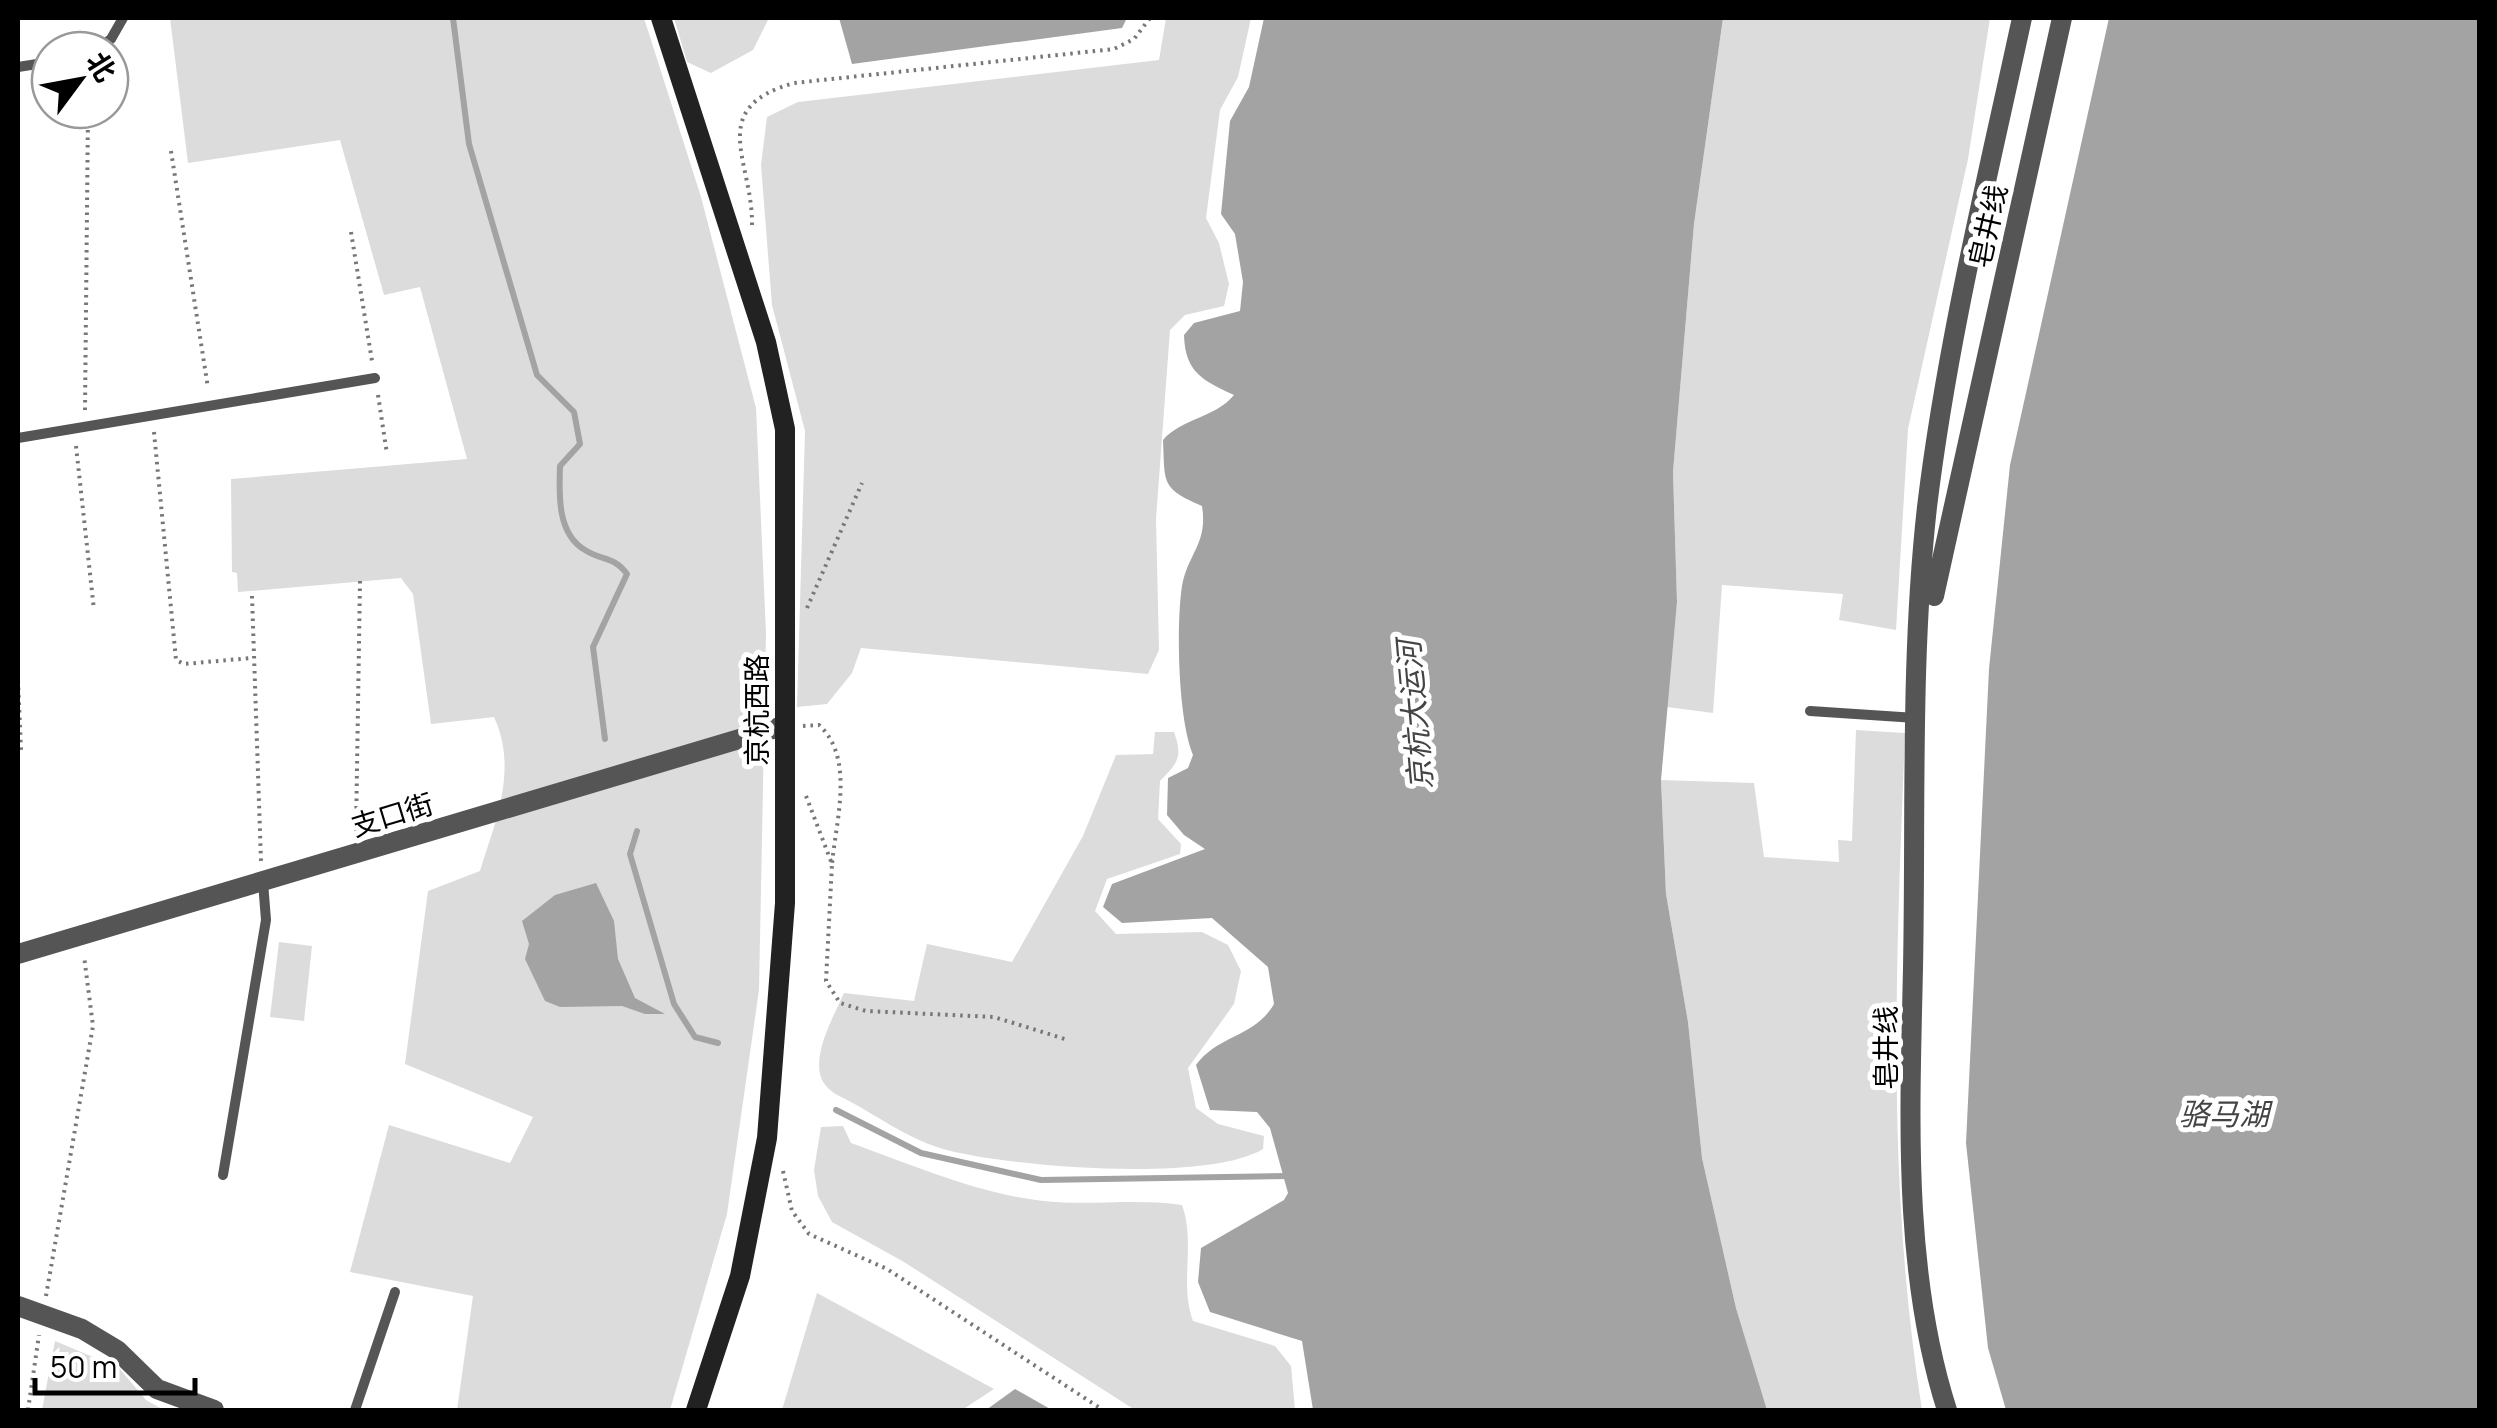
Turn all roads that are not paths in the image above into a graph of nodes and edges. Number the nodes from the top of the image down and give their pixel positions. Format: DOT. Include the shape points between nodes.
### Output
graph roads {
  1 [pos="661,18"];
  2 [pos="2022,18"];
  3 [pos="2062,18"];
  4 [pos="375,378"];
  5 [pos="18,438"];
  6 [pos="1918,682"];
  7 [pos="1810,710"];
  8 [pos="1917,718"];
  9 [pos="783,726"];
  10 [pos="262,882"];
  11 [pos="18,954"];
  12 [pos="224,1175"];
  13 [pos="395,1292"];
  14 [pos="18,1306"];
  15 [pos="214,1410"];
  16 [pos="355,1410"];
  17 [pos="696,1410"];
  18 [pos="1947,1410"];
  1 -- 9 [label="main road, 京杭西路" via="766,342 785,429"];
  2 -- 6 [label="street, 皂井线" via="1960,311 1927,508"];
  3 -- 6 [label="street, 皂井线" via="1943,543"];
  4 -- 5 [label="lane"];
  6 -- 8 [label="street, 皂井线"];
  7 -- 8 [label="lane"];
  8 -- 18 [label="street, 皂井线" via="1915,1235"];
  9 -- 10 [label="street, 支口街"];
  9 -- 17 [label="main road, 京杭西路" via="785,903 767,1138 740,1276"];
  10 -- 11 [label="street, 支口街"];
  10 -- 12 [label="lane" via="266,920"];
  13 -- 16 [label="lane"];
  14 -- 15 [label="street" via="117,1350 157,1390"];
}
